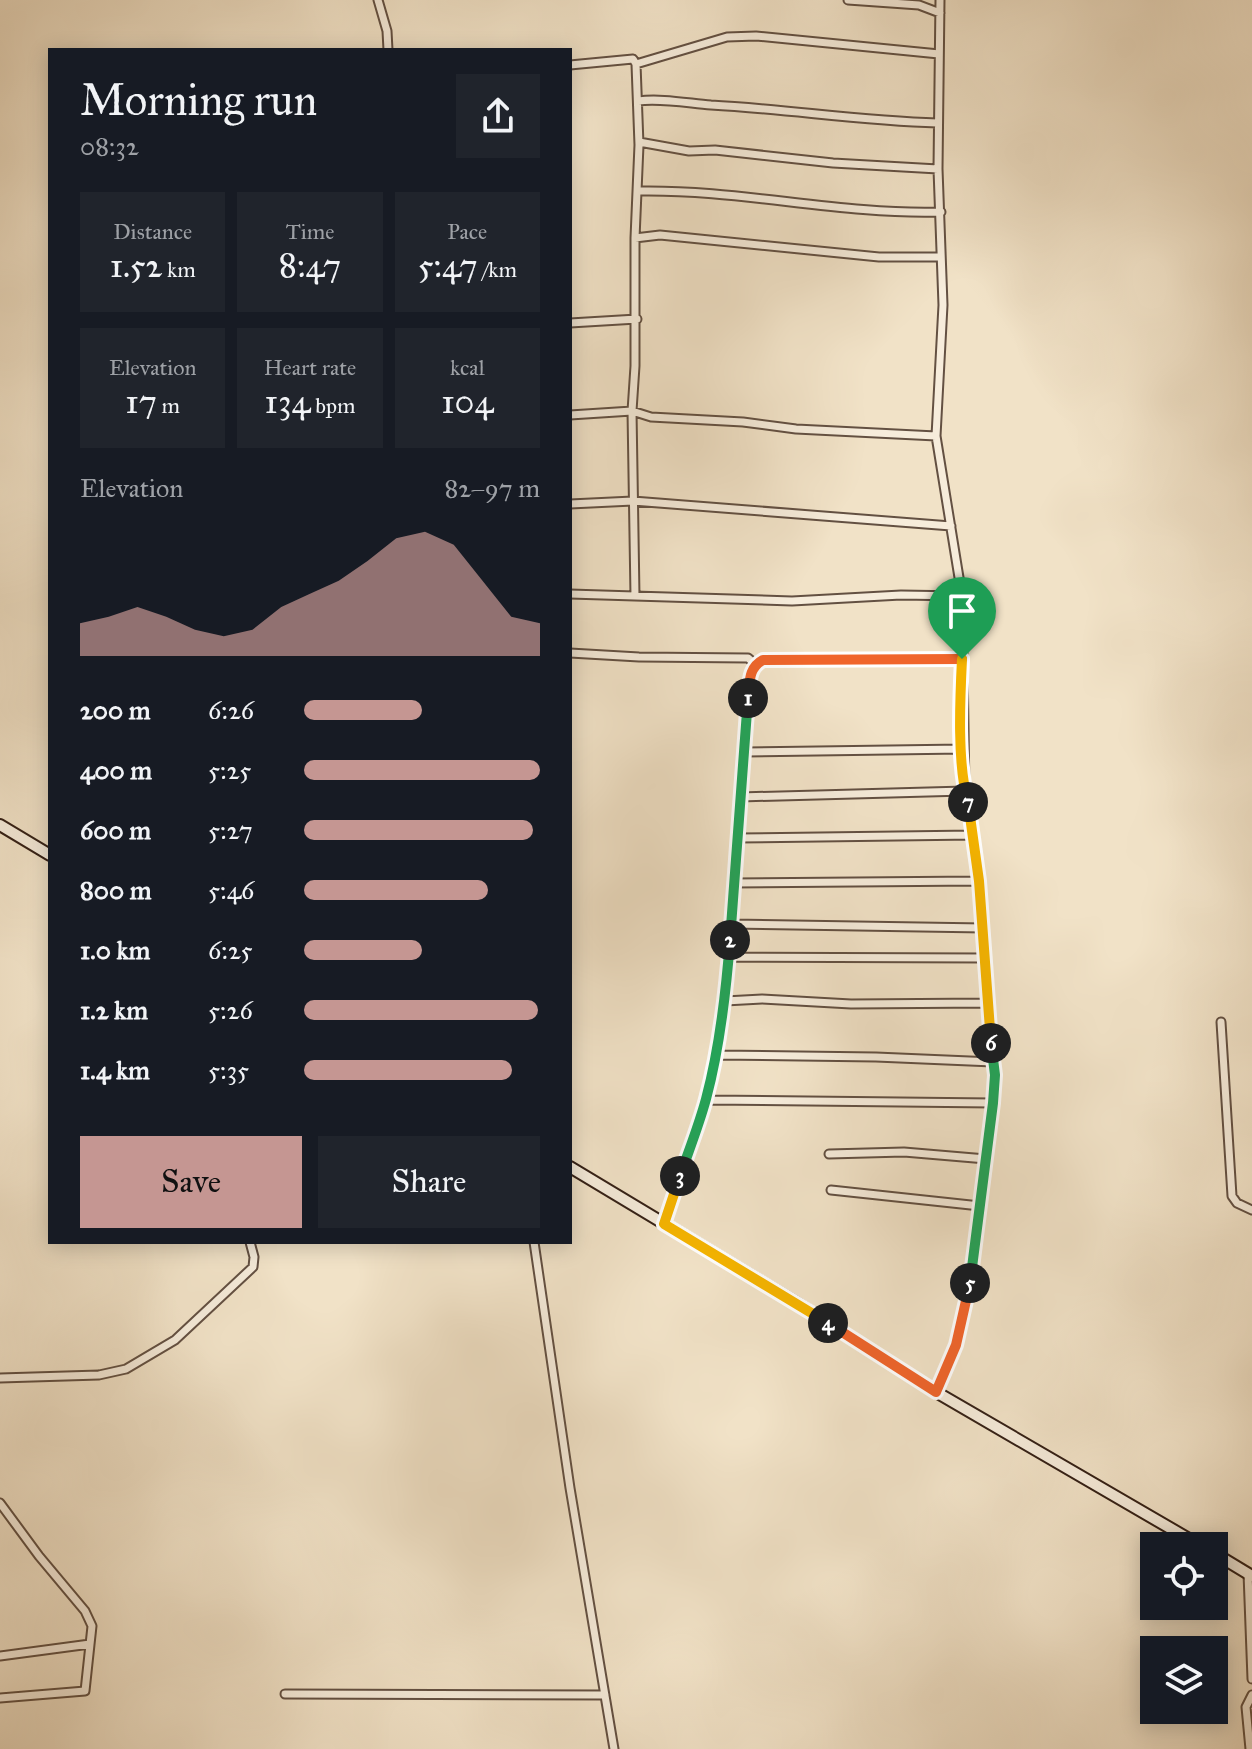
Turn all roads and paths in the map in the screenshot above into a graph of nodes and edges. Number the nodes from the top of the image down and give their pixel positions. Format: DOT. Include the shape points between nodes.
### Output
graph roads {
  1 [pos="378,0"];
  2 [pos="848,0"];
  3 [pos="940,0"];
  4 [pos="940,13"];
  5 [pos="388,48"];
  6 [pos="939,54"];
  7 [pos="636,64"];
  8 [pos="572,65"];
  9 [pos="638,101"];
  10 [pos="937,123"];
  11 [pos="639,142"];
  12 [pos="938,169"];
  13 [pos="638,191"];
  14 [pos="941,212"];
  15 [pos="635,238"];
  16 [pos="941,257"];
  17 [pos="637,319"];
  18 [pos="572,323"];
  19 [pos="632,411"];
  20 [pos="572,415"];
  21 [pos="936,436"];
  22 [pos="633,501"];
  23 [pos="572,504"];
  24 [pos="951,526"];
  25 [pos="572,594"];
  26 [pos="635,596"];
  27 [pos="962,596"];
  28 [pos="572,653"];
  29 [pos="962,659"];
  30 [pos="755,664"];
  31 [pos="963,749"];
  32 [pos="745,752"];
  33 [pos="965,791"];
  34 [pos="740,797"];
  35 [pos="0,825"];
  36 [pos="974,835"];
  37 [pos="737,838"];
  38 [pos="48,854"];
  39 [pos="979,881"];
  40 [pos="733,883"];
  41 [pos="731,924"];
  42 [pos="984,928"];
  43 [pos="728,957"];
  44 [pos="986,958"];
  45 [pos="725,1001"];
  46 [pos="988,1003"];
  47 [pos="1221,1022"];
  48 [pos="716,1055"];
  49 [pos="993,1062"];
  50 [pos="706,1100"];
  51 [pos="993,1103"];
  52 [pos="829,1154"];
  53 [pos="986,1159"];
  54 [pos="572,1168"];
  55 [pos="831,1190"];
  56 [pos="980,1206"];
  57 [pos="1252,1210"];
  58 [pos="664,1224"];
  59 [pos="251,1244"];
  60 [pos="534,1244"];
  61 [pos="0,1378"];
  62 [pos="936,1392"];
  63 [pos="0,1503"];
  64 [pos="1177,1532"];
  65 [pos="1228,1562"];
  66 [pos="1250,1575"];
  67 [pos="90,1644"];
  68 [pos="0,1656"];
  69 [pos="1252,1679"];
  70 [pos="285,1694"];
  71 [pos="605,1695"];
  72 [pos="1252,1695"];
  73 [pos="0,1698"];
  74 [pos="614,1749"];
  75 [pos="1250,1749"];
  1 -- 5 [label="street"];
  2 -- 4 [label="street" via="919,5"];
  3 -- 4 [label="street"];
  4 -- 6 [label="street"];
  6 -- 7 [label="street" via="756,36 727,37"];
  6 -- 10 [label="street"];
  7 -- 8 [label="street" via="633,59"];
  7 -- 9 [label="street"];
  9 -- 10 [label="street"];
  9 -- 11 [label="street"];
  10 -- 12 [label="street"];
  11 -- 12 [label="street" via="689,151"];
  11 -- 13 [label="street"];
  12 -- 14 [label="street"];
  13 -- 14 [label="street"];
  13 -- 15 [label="street"];
  14 -- 16 [label="street"];
  15 -- 16 [label="street" via="660,235 879,257"];
  15 -- 17 [label="street"];
  16 -- 21 [label="street"];
  17 -- 18 [label="street"];
  17 -- 19 [label="street"];
  19 -- 20 [label="street"];
  19 -- 21 [label="street" via="796,429"];
  19 -- 22 [label="street"];
  21 -- 24 [label="street"];
  22 -- 23 [label="street"];
  22 -- 24 [label="street"];
  22 -- 26 [label="street"];
  24 -- 27 [label="street"];
  25 -- 26 [label="street"];
  26 -- 27 [label="street" via="792,601"];
  27 -- 29 [label="street"];
  28 -- 30 [label="street" via="748,658"];
  29 -- 30 [label="street"];
  29 -- 31 [label="street"];
  30 -- 32 [label="street"];
  31 -- 32 [label="street"];
  31 -- 33 [label="street"];
  32 -- 34 [label="street"];
  33 -- 34 [label="street"];
  33 -- 36 [label="street"];
  34 -- 37 [label="street"];
  35 -- 38 [label="street"];
  36 -- 37 [label="street"];
  36 -- 39 [label="street"];
  37 -- 40 [label="street"];
  39 -- 40 [label="street"];
  39 -- 42 [label="street"];
  40 -- 41 [label="street"];
  41 -- 42 [label="street"];
  41 -- 43 [label="street"];
  42 -- 44 [label="street"];
  43 -- 44 [label="street"];
  43 -- 45 [label="street"];
  44 -- 46 [label="street"];
  45 -- 46 [label="street"];
  45 -- 48 [label="street"];
  46 -- 49 [label="street"];
  47 -- 57 [label="street" via="1232,1196"];
  48 -- 49 [label="street"];
  48 -- 50 [label="street"];
  49 -- 51 [label="street"];
  50 -- 51 [label="street"];
  50 -- 58 [label="street"];
  51 -- 53 [label="street"];
  52 -- 53 [label="street" via="904,1152"];
  53 -- 56 [label="street"];
  54 -- 58 [label="street"];
  55 -- 56 [label="street"];
  56 -- 62 [label="street" via="960,1333"];
  58 -- 62 [label="street"];
  59 -- 61 [label="street" via="253,1267 175,1340 126,1369 99,1375"];
  60 -- 71 [label="street"];
  62 -- 64 [label="street"];
  63 -- 67 [label="street" via="85,1611 92,1626"];
  65 -- 66 [label="street"];
  66 -- 69 [label="street"];
  67 -- 68 [label="street"];
  67 -- 73 [label="street" via="85,1691"];
  70 -- 71 [label="street"];
  71 -- 74 [label="street"];
  72 -- 75 [label="street" via="1246,1707"];
}
